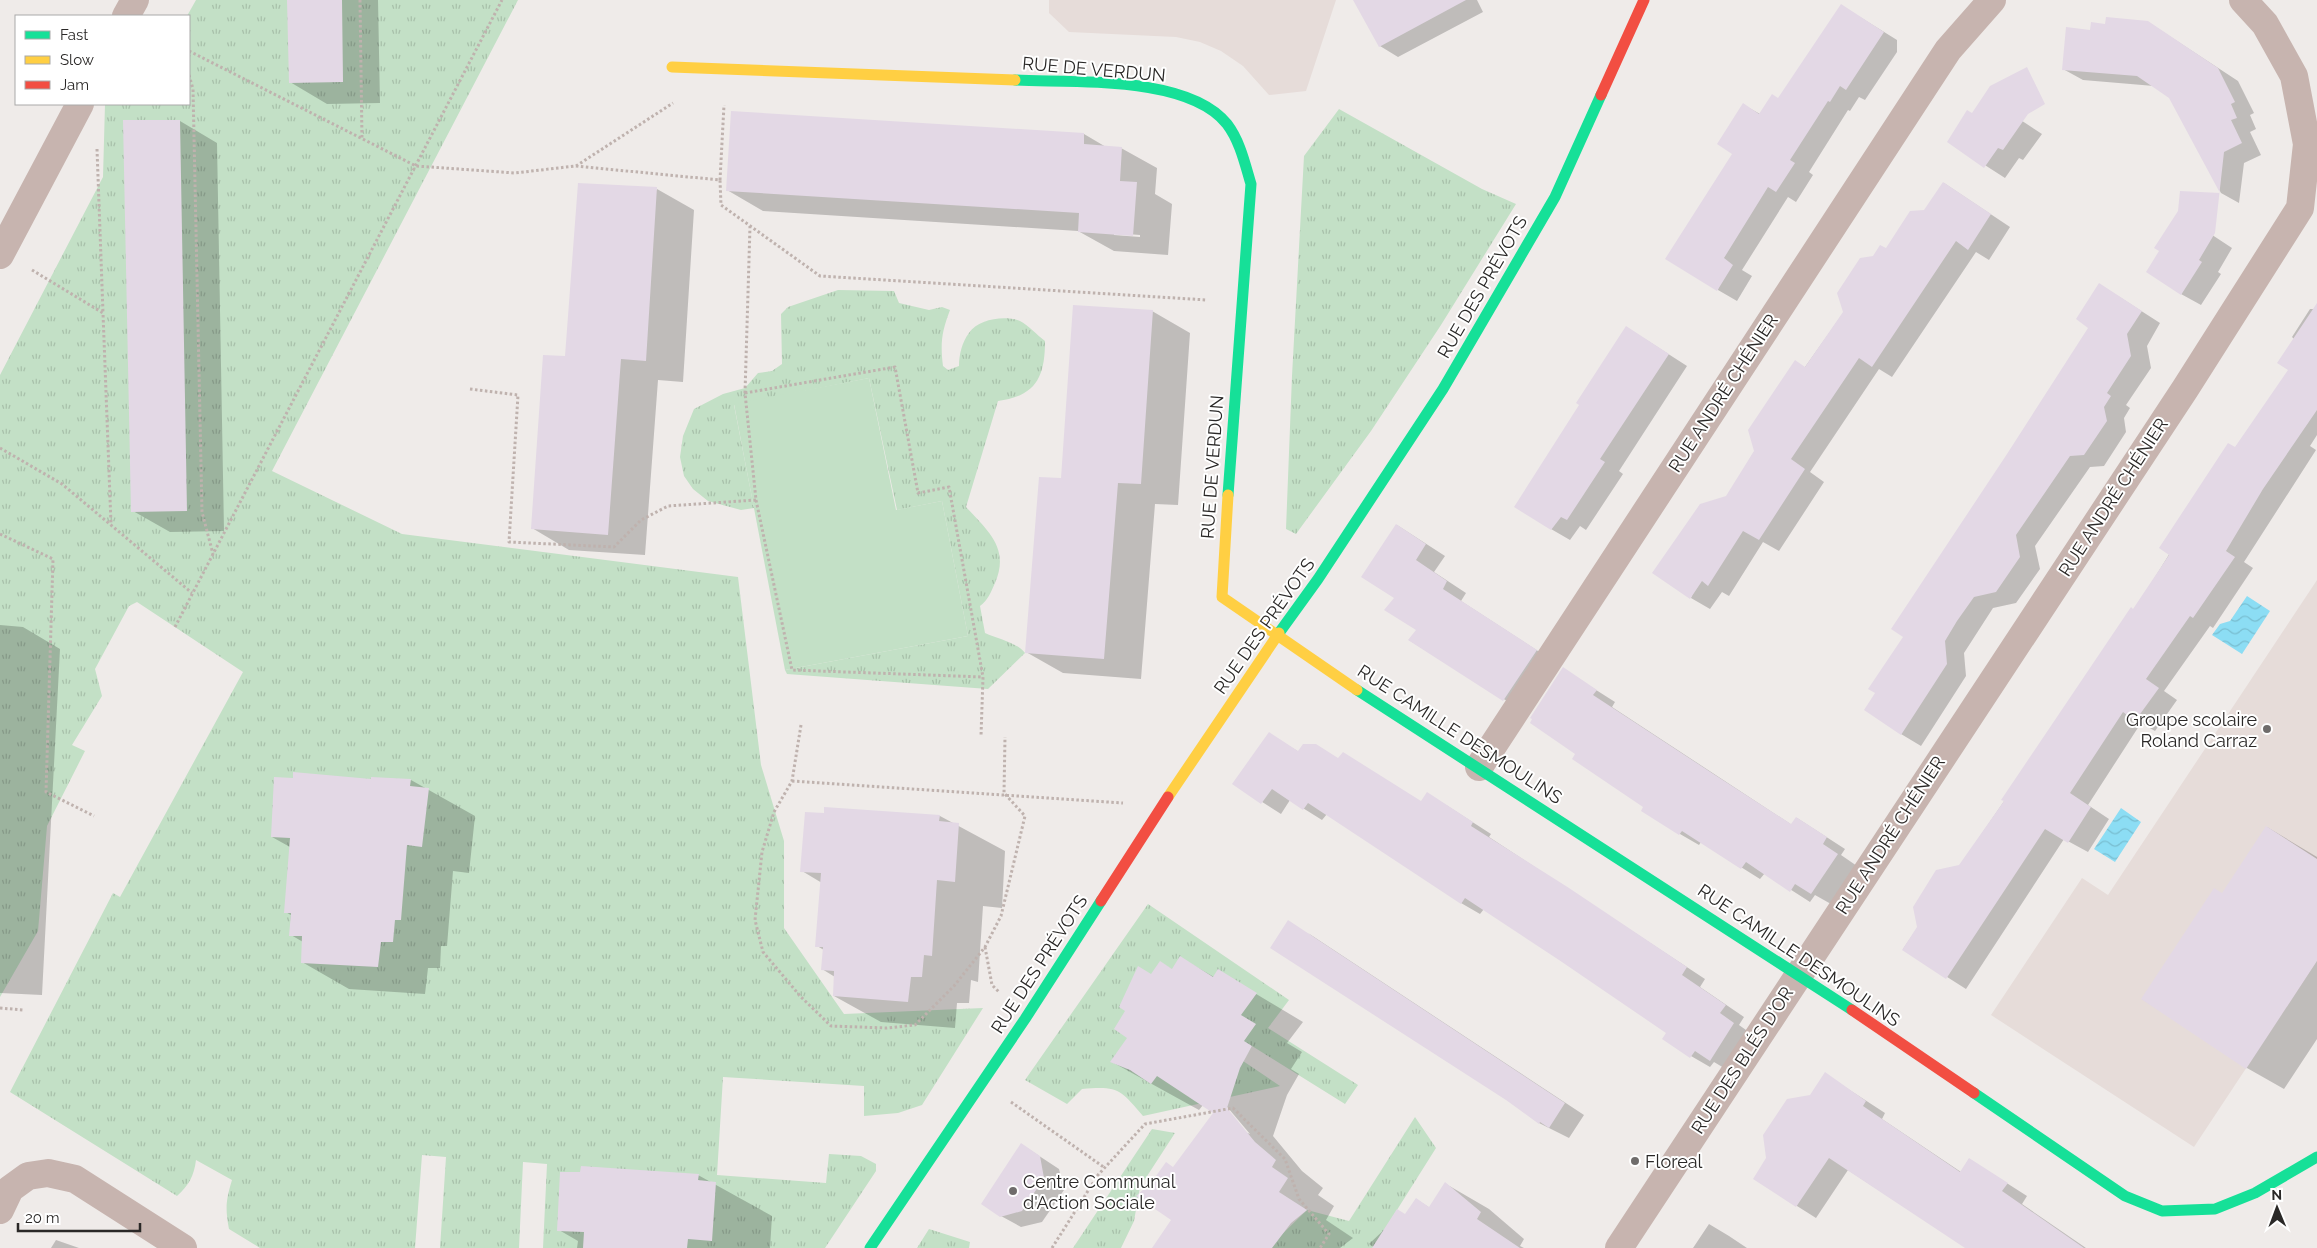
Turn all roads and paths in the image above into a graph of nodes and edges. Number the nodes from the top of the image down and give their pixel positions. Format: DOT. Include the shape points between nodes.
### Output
graph roads {
  1 [pos="135,0"];
  2 [pos="360,0"];
  3 [pos="502,0"];
  4 [pos="1644,0"];
  5 [pos="1992,0"];
  6 [pos="2243,0"];
  7 [pos="127,15"];
  8 [pos="190,53"];
  9 [pos="672,67"];
  10 [pos="726,69"];
  11 [pos="190,78"];
  12 [pos="676,102"];
  13 [pos="79,105"];
  14 [pos="362,139"];
  15 [pos="97,144"];
  16 [pos="416,166"];
  17 [pos="575,166"];
  18 [pos="720,180"];
  19 [pos="750,226"];
  20 [pos="1,254"];
  21 [pos="1242,302"];
  22 [pos="104,313"];
  23 [pos="470,389"];
  24 [pos="745,393"];
  25 [pos="0,448"];
  26 [pos="756,500"];
  27 [pos="111,524"];
  28 [pos="0,534"];
  29 [pos="213,554"];
  30 [pos="193,593"];
  31 [pos="175,627"];
  32 [pos="1278,634"];
  33 [pos="983,677"];
  34 [pos="801,725"];
  35 [pos="981,736"];
  36 [pos="1005,737"];
  37 [pos="1479,766"];
  38 [pos="792,780"];
  39 [pos="1004,793"];
  40 [pos="1162,805"];
  41 [pos="94,816"];
  42 [pos="985,947"];
  43 [pos="1798,973"];
  44 [pos="0,1008"];
  45 [pos="22,1010"];
  46 [pos="1025,1019"];
  47 [pos="982,1082"];
  48 [pos="2317,1157"];
  49 [pos="1105,1168"];
  50 [pos="0,1210"];
  51 [pos="183,1248"];
  52 [pos="870,1248"];
  53 [pos="1052,1248"];
  54 [pos="1320,1248"];
  55 [pos="1619,1248"];
  1 -- 7 [label="street"];
  2 -- 14 [label="path"];
  3 -- 16 [label="path"];
  4 -- 32 [label="street, RUE DES PRÉVOTS" via="1555,197 1443,389"];
  5 -- 37 [label="street, RUE ANDRÉ CHÉNIER" via="1948,50"];
  6 -- 43 [label="street, RUE ANDRÉ CHÉNIER" via="2265,24 2294,76 2307,144 2300,208 2185,389"];
  8 -- 14 [label="path"];
  9 -- 10 [label="street, RUE DE VERDUN"];
  10 -- 18 [label="path"];
  10 -- 21 [label="street, RUE DE VERDUN" via="1026,80 1156,88 1189,97 1213,110 1231,128 1251,184"];
  11 -- 29 [label="path" via="193,89 202,512"];
  12 -- 17 [label="path"];
  13 -- 20 [label="street"];
  14 -- 16 [label="path"];
  15 -- 22 [label="path"];
  16 -- 17 [label="path" via="516,173"];
  16 -- 29 [label="path"];
  17 -- 18 [label="path"];
  18 -- 19 [label="path" via="721,205"];
  19 -- 21 [label="path" via="820,276"];
  19 -- 24 [label="path"];
  20 -- 22 [label="path"];
  21 -- 32 [label="street, RUE DE VERDUN" via="1222,597"];
  22 -- 27 [label="path"];
  23 -- 26 [label="path" via="518,395 509,542 614,548 641,520 668,506"];
  24 -- 26 [label="path"];
  24 -- 33 [label="path" via="895,367 918,493 949,487"];
  25 -- 27 [label="path" via="62,484"];
  26 -- 33 [label="path" via="792,670"];
  27 -- 30 [label="path"];
  28 -- 41 [label="path" via="53,559 46,792"];
  29 -- 30 [label="path"];
  30 -- 31 [label="path"];
  32 -- 37 [label="street, RUE CAMILLE DESMOULINS" via="1351,686"];
  32 -- 40 [label="street, RUE DES PRÉVOTS"];
  33 -- 35 [label="path"];
  34 -- 38 [label="path"];
  36 -- 39 [label="path"];
  37 -- 43 [label="street, RUE CAMILLE DESMOULINS"];
  38 -- 39 [label="path"];
  38 -- 42 [label="path" via="774,812 762,852 755,920 762,952 831,1026 887,1028 915,1025 954,986"];
  39 -- 40 [label="path"];
  39 -- 42 [label="path" via="1025,816 1001,916"];
  40 -- 46 [label="street, RUE DES PRÉVOTS"];
  42 -- 46 [label="path" via="992,985"];
  43 -- 48 [label="street, RUE CAMILLE DESMOULINS" via="2125,1196 2162,1211 2215,1209 2255,1193"];
  43 -- 55 [label="street, RUE DES BLÉS D'OR"];
  44 -- 45 [label="path"];
  46 -- 47 [label="street, RUE DES PRÉVOTS"];
  47 -- 49 [label="path"];
  47 -- 52 [label="street, RUE DES PRÉVOTS"];
  49 -- 53 [label="path"];
  49 -- 54 [label="path" via="1145,1124 1233,1108 1285,1159 1299,1199 1329,1234"];
  50 -- 51 [label="street" via="16,1184 28,1176 48,1173 75,1179"];
}
